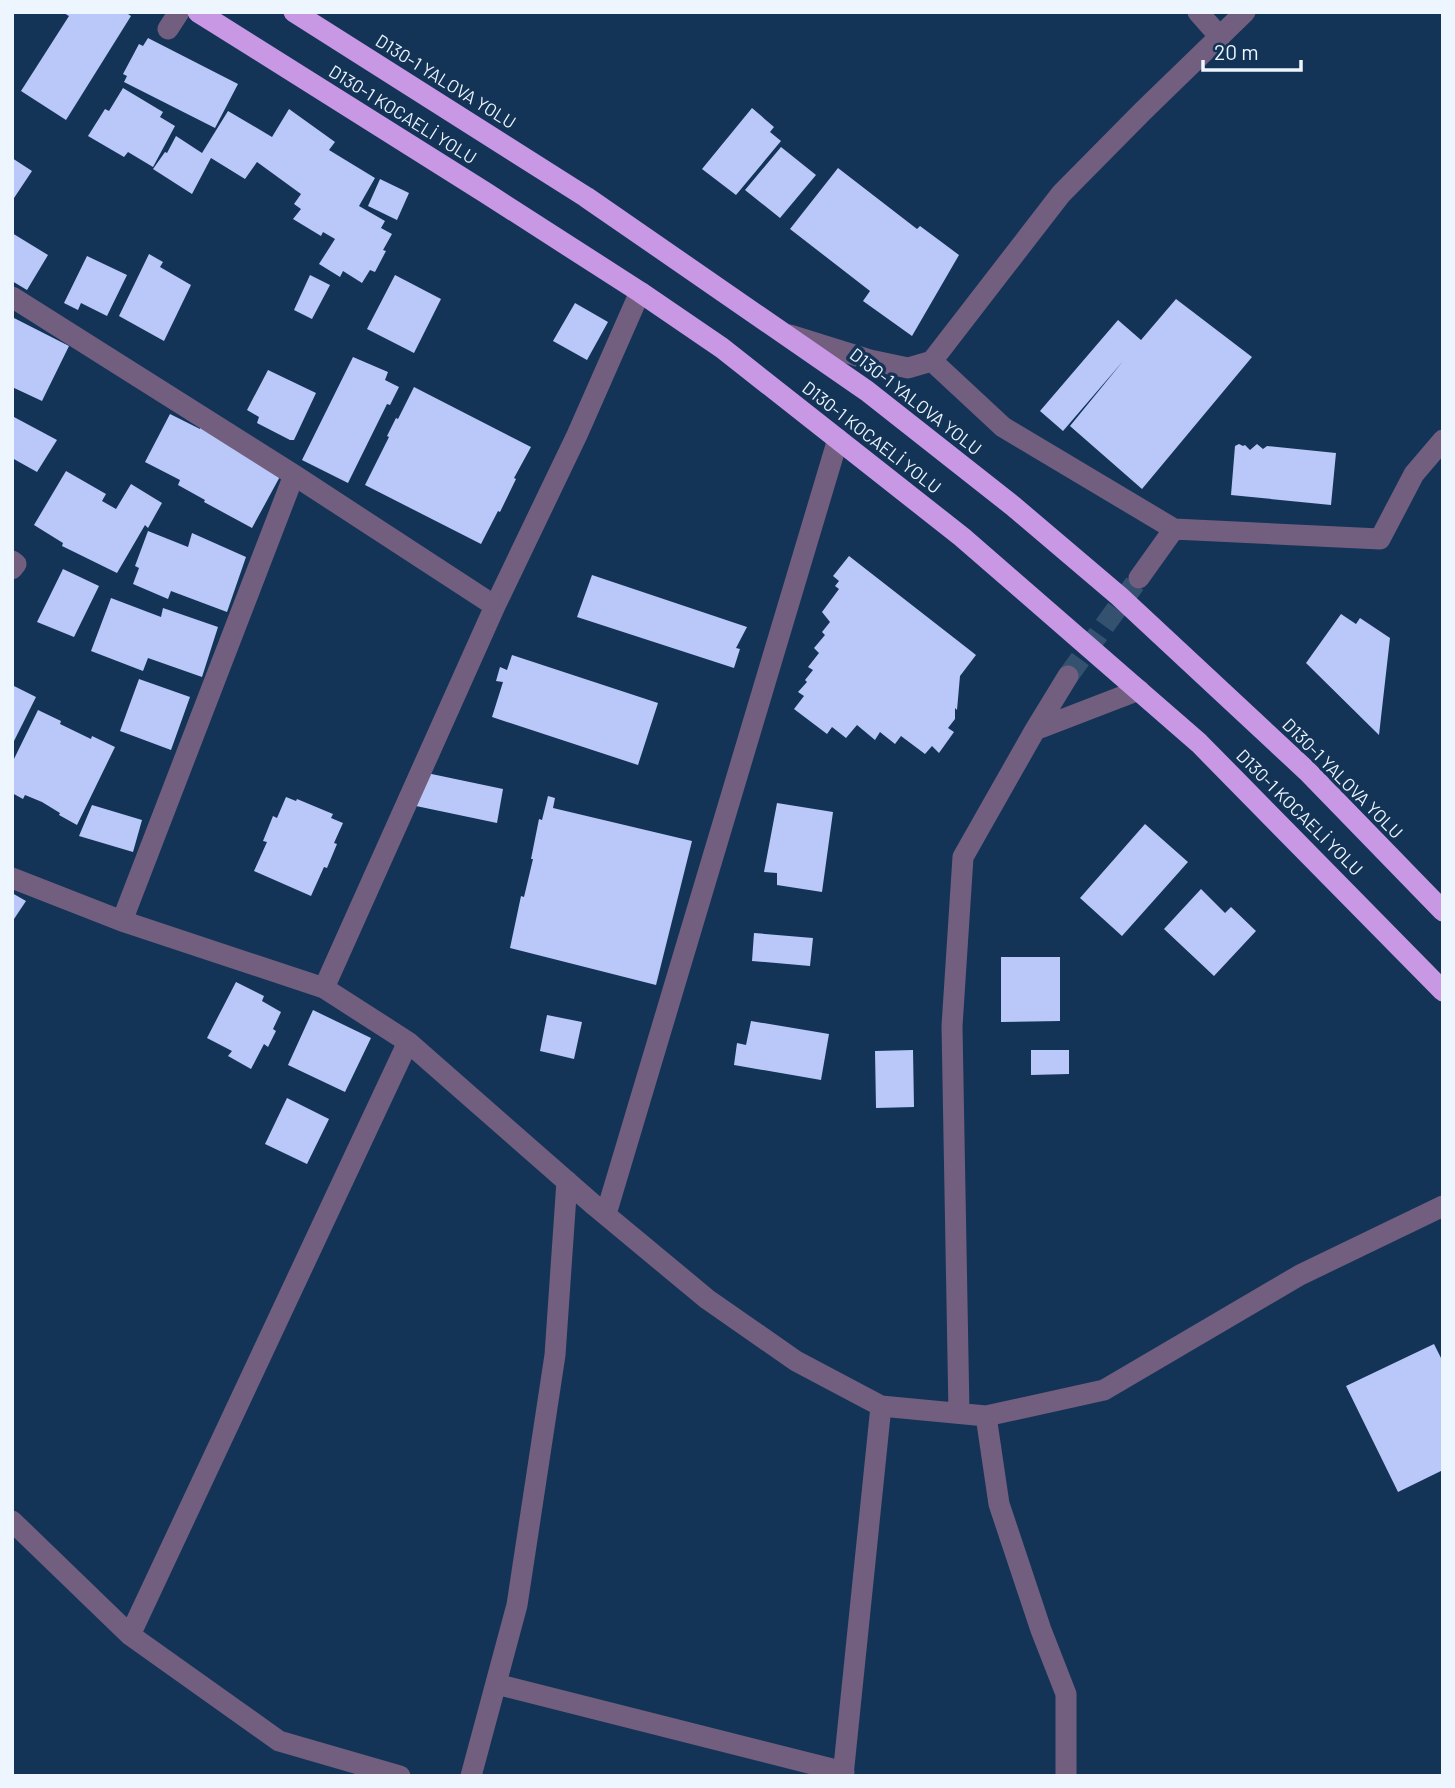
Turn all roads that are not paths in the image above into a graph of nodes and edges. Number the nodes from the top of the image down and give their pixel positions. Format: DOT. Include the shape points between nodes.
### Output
graph roads {
  1 [pos="295,12"];
  2 [pos="1198,12"];
  3 [pos="1245,12"];
  4 [pos="201,15"];
  5 [pos="1220,37"];
  6 [pos="640,292"];
  7 [pos="12,297"];
  8 [pos="789,335"];
  9 [pos="932,361"];
  10 [pos="838,439"];
  11 [pos="1443,440"];
  12 [pos="294,475"];
  13 [pos="1174,529"];
  14 [pos="12,561"];
  15 [pos="12,569"];
  16 [pos="1139,578"];
  17 [pos="495,606"];
  18 [pos="1068,676"];
  19 [pos="1139,690"];
  20 [pos="1035,730"];
  21 [pos="12,878"];
  22 [pos="1443,911"];
  23 [pos="122,921"];
  24 [pos="324,988"];
  25 [pos="1443,990"];
  26 [pos="408,1042"];
  27 [pos="568,1181"];
  28 [pos="1443,1206"];
  29 [pos="606,1214"];
  30 [pos="881,1406"];
  31 [pos="959,1413"];
  32 [pos="986,1416"];
  33 [pos="12,1521"];
  34 [pos="130,1635"];
  35 [pos="496,1684"];
  36 [pos="844,1774"];
  37 [pos="400,1776"];
  38 [pos="471,1776"];
  39 [pos="1066,1776"];
  1 -- 8 [label="highway, D130-1 YALOVA YOLU" via="586,197"];
  2 -- 5 [label="street"];
  3 -- 5 [label="street"];
  4 -- 6 [label="highway, D130-1 KOCAELİ YOLU"];
  5 -- 9 [label="street" via="1061,194"];
  6 -- 10 [label="highway, D130-1 KOCAELİ YOLU" via="723,348"];
  6 -- 17 [label="street"];
  7 -- 12 [label="street"];
  8 -- 9 [label="street" via="908,368"];
  8 -- 22 [label="highway, D130-1 YALOVA YOLU" via="1003,498 1119,596 1307,771"];
  9 -- 13 [label="street" via="1003,427"];
  10 -- 19 [label="highway, D130-1 KOCAELİ YOLU" via="962,537"];
  10 -- 29 [label="street"];
  11 -- 13 [label="street" via="1414,474 1381,539"];
  12 -- 17 [label="street"];
  12 -- 23 [label="street"];
  13 -- 16 [label="street"];
  14 -- 15 [label="street" via="16,564"];
  17 -- 24 [label="street"];
  18 -- 20 [label="street"];
  19 -- 20 [label="street"];
  19 -- 25 [label="highway, D130-1 KOCAELİ YOLU" via="1199,743"];
  20 -- 31 [label="street" via="963,857 952,1026"];
  21 -- 23 [label="street"];
  23 -- 24 [label="street"];
  24 -- 26 [label="street"];
  26 -- 27 [label="street"];
  26 -- 34 [label="street"];
  27 -- 29 [label="street"];
  27 -- 35 [label="street" via="555,1355 517,1605"];
  28 -- 32 [label="street" via="1300,1275 1104,1390"];
  29 -- 30 [label="street" via="707,1299 762,1338"];
  30 -- 31 [label="street"];
  30 -- 36 [label="street"];
  31 -- 32 [label="street"];
  32 -- 39 [label="street" via="999,1504 1066,1694"];
  33 -- 34 [label="street"];
  34 -- 37 [label="street" via="279,1741"];
  35 -- 36 [label="street"];
  35 -- 38 [label="street"];
}
